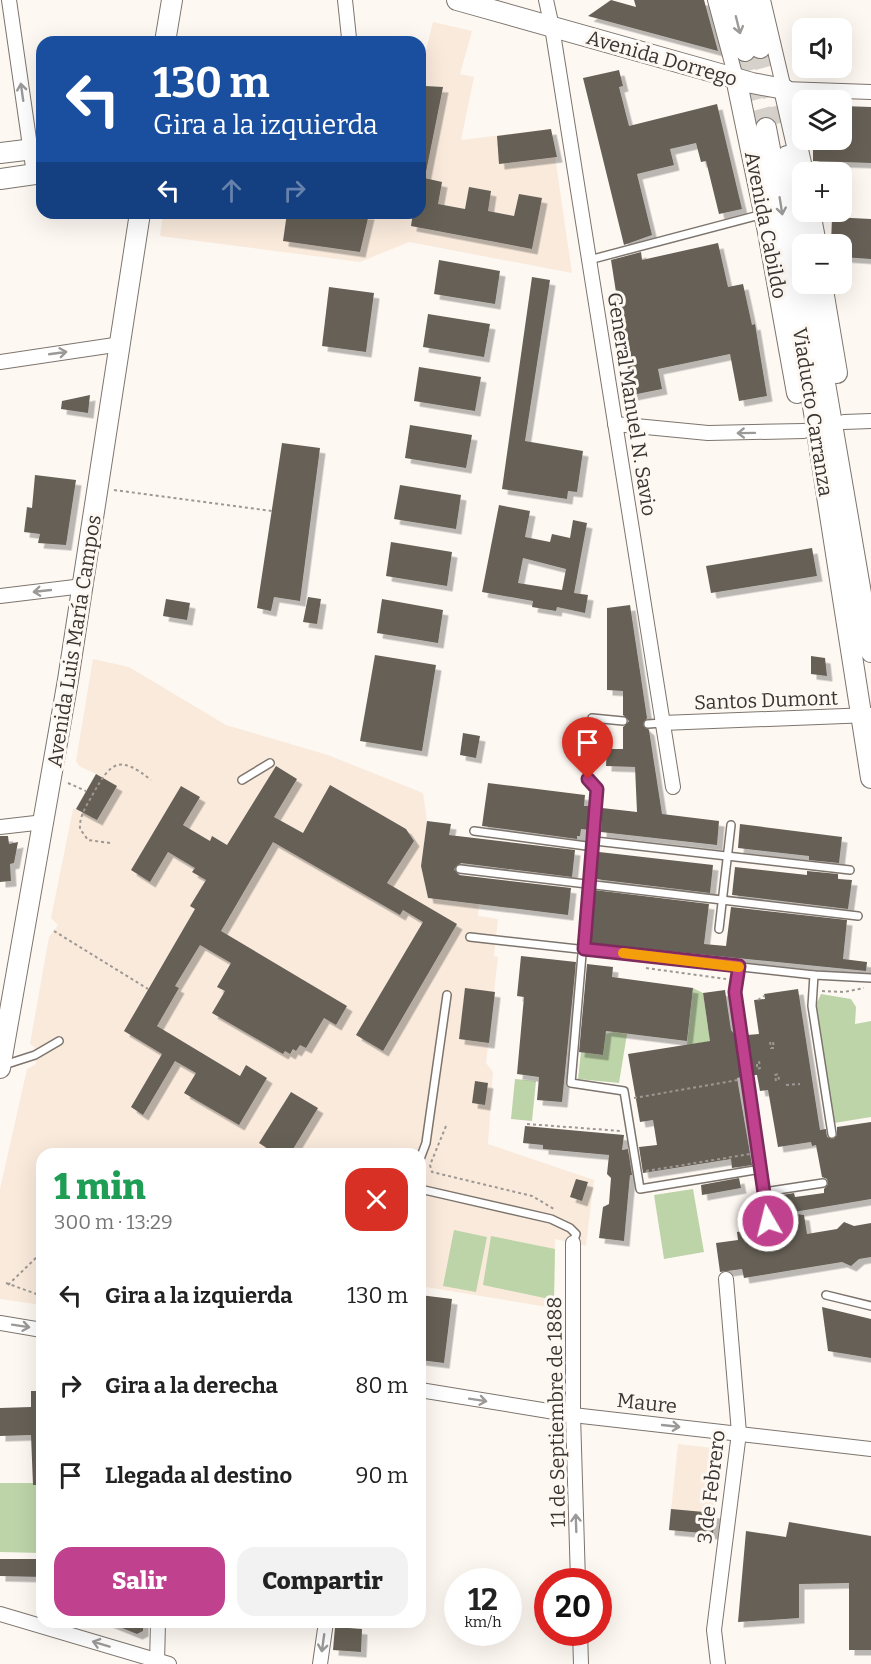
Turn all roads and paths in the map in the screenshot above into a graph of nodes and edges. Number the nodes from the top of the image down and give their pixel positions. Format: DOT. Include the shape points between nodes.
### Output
graph roads {
  1 [pos="9,0"];
  2 [pos="171,0"];
  3 [pos="345,0"];
  4 [pos="457,0"];
  5 [pos="546,0"];
  6 [pos="715,0"];
  7 [pos="732,0"];
  8 [pos="748,0"];
  9 [pos="763,0"];
  10 [pos="552,27"];
  11 [pos="166,36"];
  12 [pos="349,36"];
  13 [pos="736,78"];
  14 [pos="784,89"];
  15 [pos="871,92"];
  16 [pos="36,149"];
  17 [pos="0,153"];
  18 [pos="801,162"];
  19 [pos="36,174"];
  20 [pos="0,179"];
  21 [pos="764,214"];
  22 [pos="139,219"];
  23 [pos="799,234"];
  24 [pos="589,260"];
  25 [pos="792,272"];
  26 [pos="796,294"];
  27 [pos="810,294"];
  28 [pos="824,294"];
  29 [pos="121,344"];
  30 [pos="0,362"];
  31 [pos="871,421"];
  32 [pos="844,422"];
  33 [pos="615,424"];
  34 [pos="804,431"];
  35 [pos="99,489"];
  36 [pos="272,511"];
  37 [pos="871,583"];
  38 [pos="83,586"];
  39 [pos="0,596"];
  40 [pos="871,652"];
  41 [pos="861,704"];
  42 [pos="592,718"];
  43 [pos="623,721"];
  44 [pos="655,724"];
  45 [pos="270,763"];
  46 [pos="51,775"];
  47 [pos="871,778"];
  48 [pos="588,779"];
  49 [pos="151,780"];
  50 [pos="242,780"];
  51 [pos="673,787"];
  52 [pos="86,791"];
  53 [pos="44,822"];
  54 [pos="731,825"];
  55 [pos="0,827"];
  56 [pos="474,831"];
  57 [pos="110,843"];
  58 [pos="594,844"];
  59 [pos="728,856"];
  60 [pos="460,869"];
  61 [pos="850,870"];
  62 [pos="588,884"];
  63 [pos="723,900"];
  64 [pos="858,916"];
  65 [pos="719,929"];
  66 [pos="54,931"];
  67 [pos="470,937"];
  68 [pos="584,949"];
  69 [pos="739,966"];
  70 [pos="638,967"];
  71 [pos="814,975"];
  72 [pos="871,978"];
  73 [pos="865,988"];
  74 [pos="148,989"];
  75 [pos="728,989"];
  76 [pos="813,990"];
  77 [pos="447,995"];
  78 [pos="765,996"];
  79 [pos="758,1000"];
  80 [pos="60,1041"];
  81 [pos="0,1067"];
  82 [pos="748,1079"];
  83 [pos="800,1084"];
  84 [pos="786,1085"];
  85 [pos="625,1099"];
  86 [pos="526,1124"];
  87 [pos="446,1126"];
  88 [pos="630,1132"];
  89 [pos="832,1134"];
  90 [pos="424,1148"];
  91 [pos="750,1154"];
  92 [pos="644,1163"];
  93 [pos="761,1169"];
  94 [pos="823,1183"];
  95 [pos="426,1190"];
  96 [pos="764,1192"];
  97 [pos="562,1214"];
  98 [pos="768,1221"];
  99 [pos="573,1243"];
  100 [pos="36,1257"];
  101 [pos="726,1279"];
  102 [pos="36,1294"];
  103 [pos="826,1295"];
  104 [pos="871,1306"];
  105 [pos="0,1323"];
  106 [pos="36,1329"];
  107 [pos="426,1391"];
  108 [pos="573,1415"];
  109 [pos="739,1433"];
  110 [pos="871,1449"];
  111 [pos="579,1568"];
  112 [pos="0,1614"];
  113 [pos="36,1625"];
  114 [pos="46,1628"];
  115 [pos="158,1628"];
  116 [pos="325,1628"];
  117 [pos="580,1646"];
  118 [pos="161,1663"];
  119 [pos="320,1664"];
  120 [pos="581,1664"];
  121 [pos="718,1664"];
  16 -- 1 [label="street, one-way"];
  2 -- 11 [label="main road"];
  3 -- 12 [label="street"];
  4 -- 10 [label="main road, Avenida Dorrego"];
  5 -- 10 [label="street, General Manuel N. Savio"];
  6 -- 13 [label="street"];
  7 -- 8 [label="main road, one-way" via="753,50"];
  9 -- 14 [label="street"];
  10 -- 13 [label="main road, Avenida Dorrego"];
  10 -- 24 [label="street, General Manuel N. Savio"];
  13 -- 14 [label="main road, Avenida Dorrego"];
  13 -- 21 [label="main road, Avenida Cabildo"];
  14 -- 15 [label="street, Avenida Dorrego"];
  14 -- 18 [label="main road"];
  16 -- 17 [label="main road"];
  19 -- 20 [label="main road"];
  21 -- 24 [label="lane"];
  21 -- 34 [label="main road, Avenida Cabildo"];
  22 -- 29 [label="main road, Avenida Luis María Campos"];
  23 -- 25 [label="main road, Viaducto Carranza, one-way" via="773,125"];
  24 -- 33 [label="street, General Manuel N. Savio"];
  26 -- 41 [label="main road, Viaducto Carranza, one-way"];
  27 -- 40 [label="main road, Viaducto Carranza"];
  28 -- 32 [label="main road"];
  30 -- 29 [label="street, one-way"];
  29 -- 35 [label="main road, Avenida Luis María Campos"];
  31 -- 32 [label="street"];
  32 -- 37 [label="main road"];
  34 -- 33 [label="street, one-way" via="708,434"];
  33 -- 44 [label="street, General Manuel N. Savio"];
  34 -- 41 [label="main road, Avenida Cabildo" via="828,576"];
  35 -- 36 [label="path"];
  35 -- 38 [label="main road, Avenida Luis María Campos"];
  38 -- 39 [label="street, one-way"];
  38 -- 46 [label="main road, Avenida Luis María Campos"];
  41 -- 44 [label="street, Santos Dumont"];
  41 -- 47 [label="main road, Avenida Cabildo"];
  42 -- 43 [label="lane"];
  44 -- 51 [label="street, General Manuel N. Savio"];
  45 -- 50 [label="lane"];
  46 -- 52 [label="path"];
  46 -- 53 [label="main road, Avenida Luis María Campos"];
  48 -- 58 [label="lane" via="597,789"];
  49 -- 57 [label="path" via="129,765 117,764 106,772 80,823 83,837"];
  53 -- 55 [label="street"];
  53 -- 81 [label="main road, Avenida Luis María Campos"];
  54 -- 59 [label="lane"];
  56 -- 58 [label="lane"];
  58 -- 59 [label="lane"];
  58 -- 62 [label="lane"];
  59 -- 61 [label="lane"];
  59 -- 63 [label="lane"];
  60 -- 62 [label="lane"];
  62 -- 63 [label="lane"];
  62 -- 68 [label="lane"];
  63 -- 64 [label="lane"];
  63 -- 65 [label="lane"];
  66 -- 74 [label="path"];
  67 -- 68 [label="lane"];
  68 -- 69 [label="lane"];
  68 -- 85 [label="lane" via="571,1083 624,1091"];
  69 -- 71 [label="lane"];
  69 -- 82 [label="lane" via="735,992"];
  70 -- 75 [label="path" via="726,978"];
  71 -- 72 [label="lane"];
  71 -- 76 [label="lane"];
  73 -- 76 [label="path" via="844,992"];
  76 -- 89 [label="lane" via="812,1006"];
  77 -- 90 [label="lane"];
  78 -- 79 [label="path"];
  80 -- 81 [label="lane"];
  82 -- 85 [label="path"];
  82 -- 93 [label="lane"];
  83 -- 84 [label="path"];
  85 -- 88 [label="lane"];
  86 -- 88 [label="path"];
  87 -- 97 [label="path" via="430,1166 432,1172 532,1197"];
  88 -- 93 [label="lane" via="640,1189"];
  91 -- 92 [label="path" via="646,1171"];
  93 -- 96 [label="lane"];
  94 -- 96 [label="lane"];
  95 -- 99 [label="lane" via="551,1219 576,1234"];
  96 -- 98 [label="lane"];
  99 -- 108 [label="street, 11 de Septiembre de 1888"];
  100 -- 102 [label="path" via="7,1284"];
  101 -- 109 [label="street, 3 de Febrero"];
  103 -- 104 [label="lane"];
  105 -- 106 [label="street, one-way"];
  107 -- 108 [label="street, Maure, one-way"];
  108 -- 109 [label="street, Maure, one-way"];
  111 -- 108 [label="street, 11 de Septiembre de 1888, one-way"];
  109 -- 110 [label="street, Maure"];
  109 -- 121 [label="street, 3 de Febrero" via="714,1630"];
  113 -- 112 [label="street, one-way"];
  118 -- 114 [label="street, one-way"];
  115 -- 118 [label="street"];
  116 -- 119 [label="street, one-way"];
  117 -- 120 [label="street"];
}
